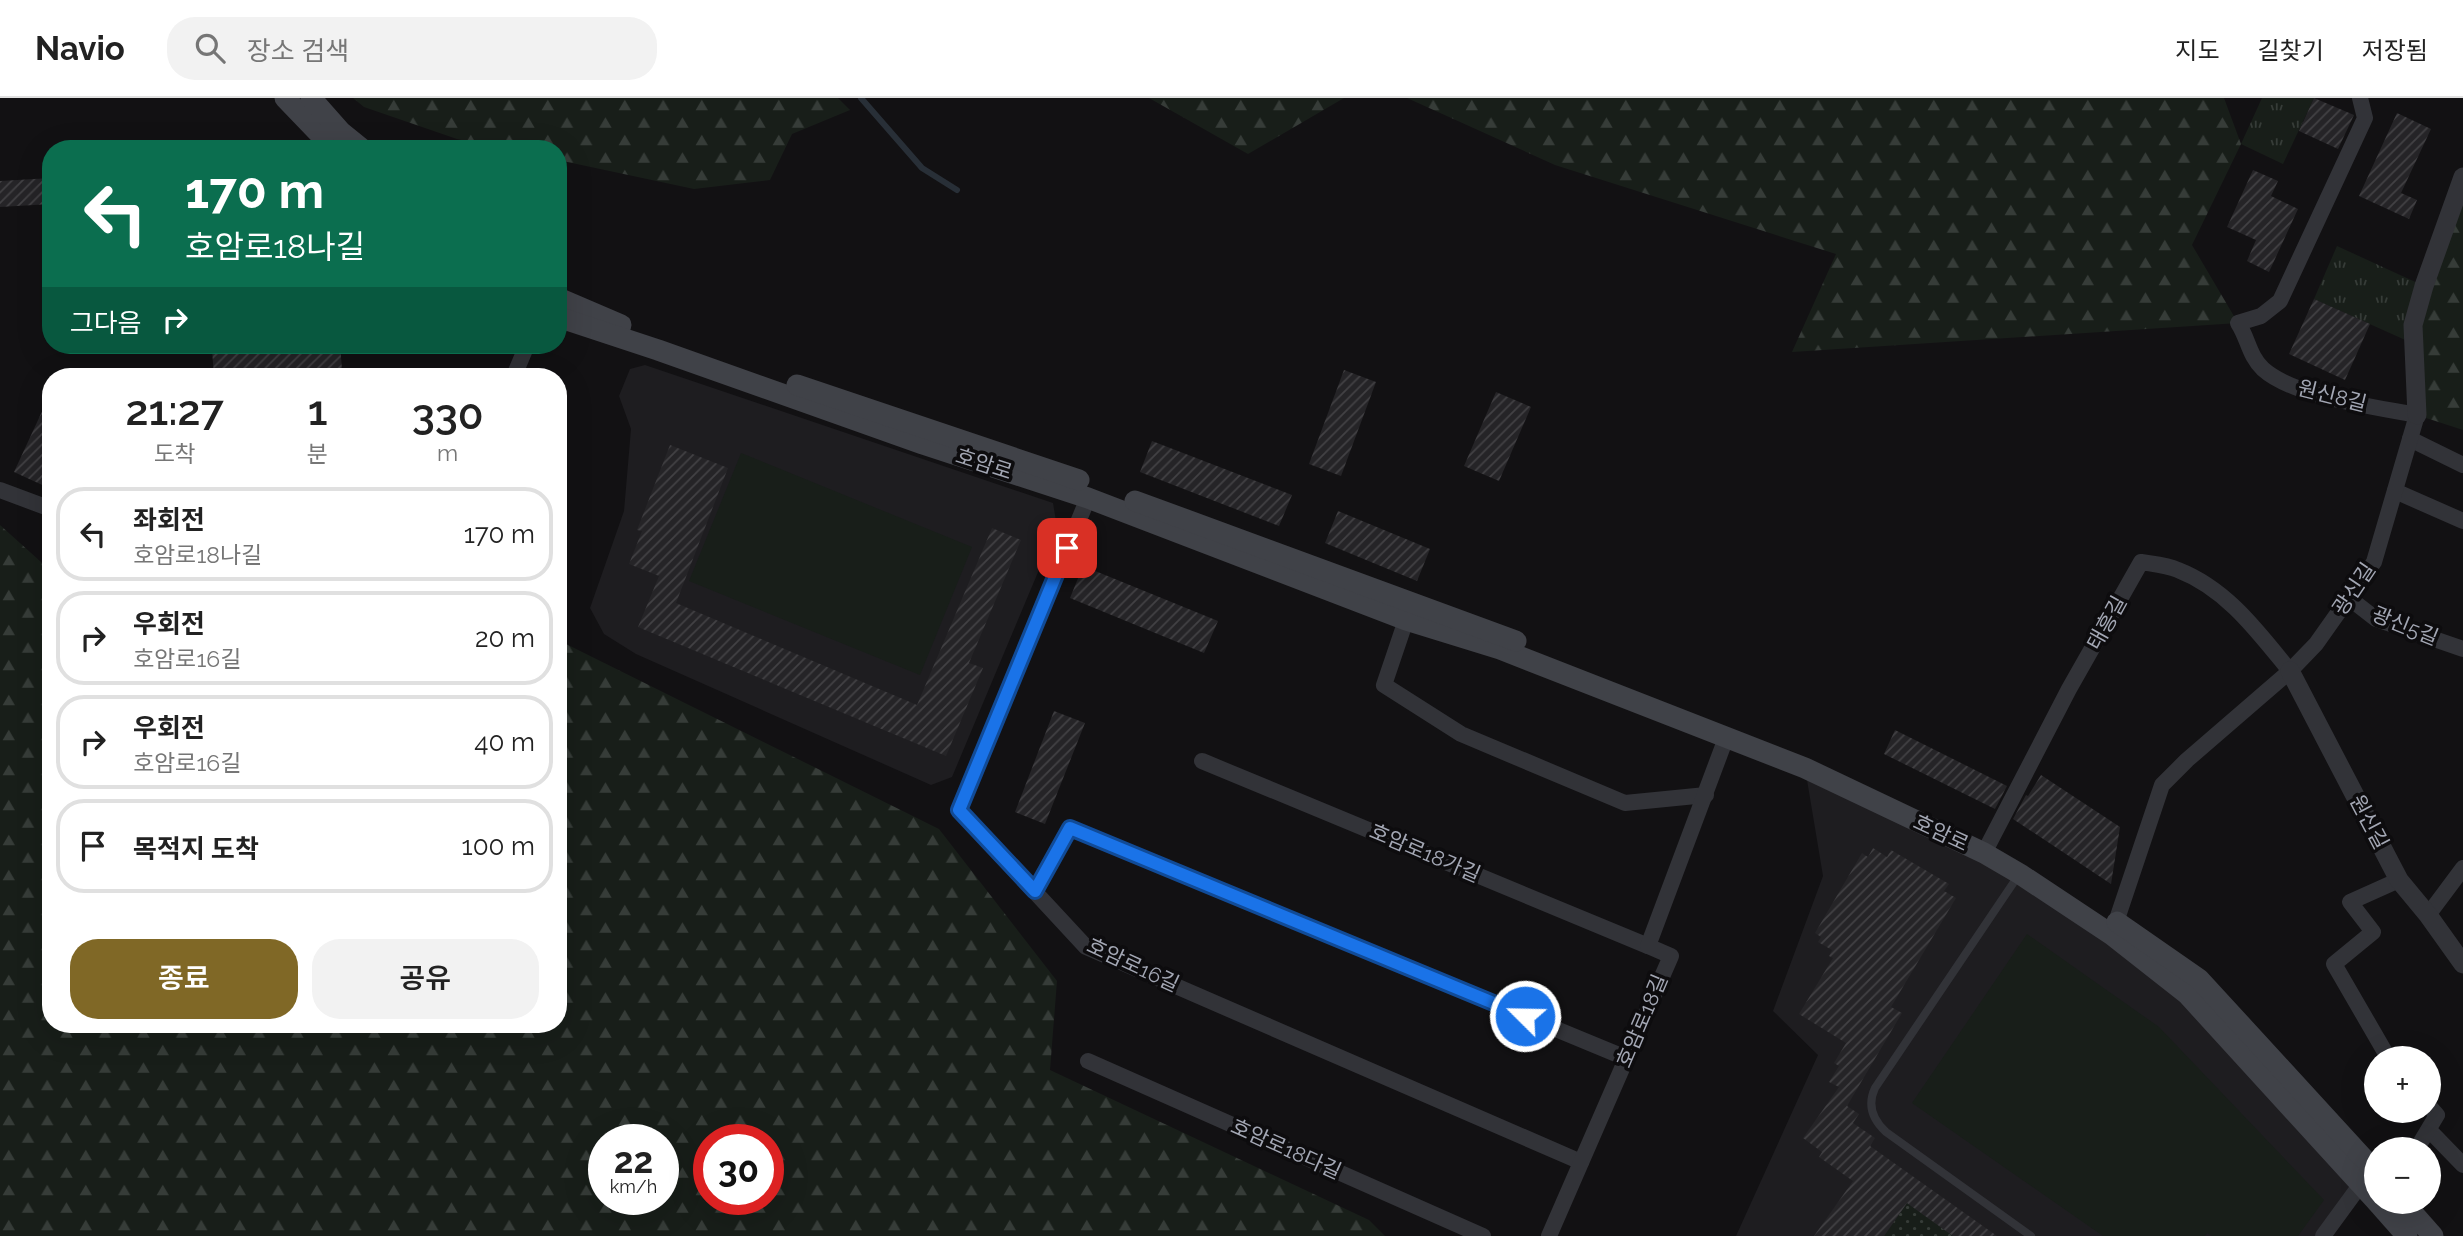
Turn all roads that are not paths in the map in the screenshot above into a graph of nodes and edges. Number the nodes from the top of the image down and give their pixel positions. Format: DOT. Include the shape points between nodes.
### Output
graph roads {
  1 [pos="285,98"];
  2 [pos="311,98"];
  3 [pos="2360,98"];
  4 [pos="325,140"];
  5 [pos="351,140"];
  6 [pos="2463,177"];
  7 [pos="567,302"];
  8 [pos="567,320"];
  9 [pos="2417,415"];
  10 [pos="2410,439"];
  11 [pos="2463,465"];
  12 [pos="0,491"];
  13 [pos="2395,491"];
  14 [pos="1088,498"];
  15 [pos="42,506"];
  16 [pos="2463,521"];
  17 [pos="2349,598"];
  18 [pos="1406,620"];
  19 [pos="2463,649"];
  20 [pos="2290,671"];
  21 [pos="1726,738"];
  22 [pos="1202,761"];
  23 [pos="1706,795"];
  24 [pos="1986,849"];
  25 [pos="2463,868"];
  26 [pos="2020,874"];
  27 [pos="2399,880"];
  28 [pos="1035,891"];
  29 [pos="2428,915"];
  30 [pos="2114,928"];
  31 [pos="1648,946"];
  32 [pos="2463,964"];
  33 [pos="2381,1046"];
  34 [pos="1626,1058"];
  35 [pos="1088,1061"];
  36 [pos="2433,1123"];
  37 [pos="2430,1130"];
  38 [pos="2425,1137"];
  39 [pos="1581,1162"];
  40 [pos="2463,1165"];
  41 [pos="2364,1173"];
  42 [pos="2364,1184"];
  43 [pos="2388,1214"];
  44 [pos="2414,1214"];
  45 [pos="1483,1236"];
  46 [pos="1549,1236"];
  47 [pos="2031,1236"];
  48 [pos="2323,1236"];
  49 [pos="2407,1236"];
  50 [pos="2433,1236"];
  1 -- 4 [label="main road"];
  2 -- 5 [label="main road"];
  3 -- 9 [label="street, 원신8길" via="2365,118 2280,301 2261,316 2238,323 2253,358 2291,387"];
  6 -- 9 [label="street, 광신길" via="2413,325"];
  7 -- 24 [label="main road" via="634,330 1038,466 1456,617 1808,756"];
  8 -- 14 [label="main road, 호암로"];
  9 -- 10 [label="street, 광신길"];
  10 -- 11 [label="street"];
  10 -- 13 [label="street, 광신길"];
  12 -- 15 [label="street"];
  13 -- 16 [label="street"];
  13 -- 17 [label="street, 광신길" via="2374,562"];
  14 -- 18 [label="main road, 호암로"];
  14 -- 28 [label="street, 호암로16길" via="959,810"];
  17 -- 19 [label="street, 광신5길" via="2376,619"];
  17 -- 20 [label="street, 광신길"];
  18 -- 21 [label="main road, 호암로" via="1500,649"];
  18 -- 23 [label="street" via="1384,685 1461,734 1625,803"];
  20 -- 24 [label="street, 태흥길" via="2242,612 2211,587 2177,569 2141,562"];
  20 -- 27 [label="street, 원신길"];
  20 -- 30 [label="street, 광신길" via="2162,785"];
  21 -- 23 [label="street, 호암로18길"];
  21 -- 24 [label="main road, 호암로"];
  22 -- 31 [label="street, 호암로18가길"];
  23 -- 31 [label="street, 호암로18길"];
  24 -- 26 [label="main road, 호암로"];
  24 -- 30 [label="main road"];
  25 -- 29 [label="street"];
  26 -- 30 [label="main road, 호암로"];
  26 -- 47 [label="lane" via="1874,1088 1871,1100 1874,1118 1886,1132"];
  27 -- 29 [label="street, 원신길"];
  27 -- 33 [label="street" via="2350,902 2373,932 2334,964"];
  28 -- 34 [label="street" via="1070,828"];
  28 -- 39 [label="street, 호암로16길" via="1086,947"];
  29 -- 32 [label="street, 원신길"];
  30 -- 41 [label="main road, 호암로" via="2187,994"];
  31 -- 34 [label="street, 호암로18길" via="1671,956"];
  34 -- 39 [label="street, 호암로18길"];
  35 -- 45 [label="street, 호암로18다길"];
  36 -- 37 [label="street"];
  37 -- 38 [label="street"];
  37 -- 40 [label="street"];
  39 -- 46 [label="street, 호암로18길"];
  42 -- 48 [label="street"];
  43 -- 49 [label="main road, 호암로"];
  44 -- 50 [label="main road"];
}
